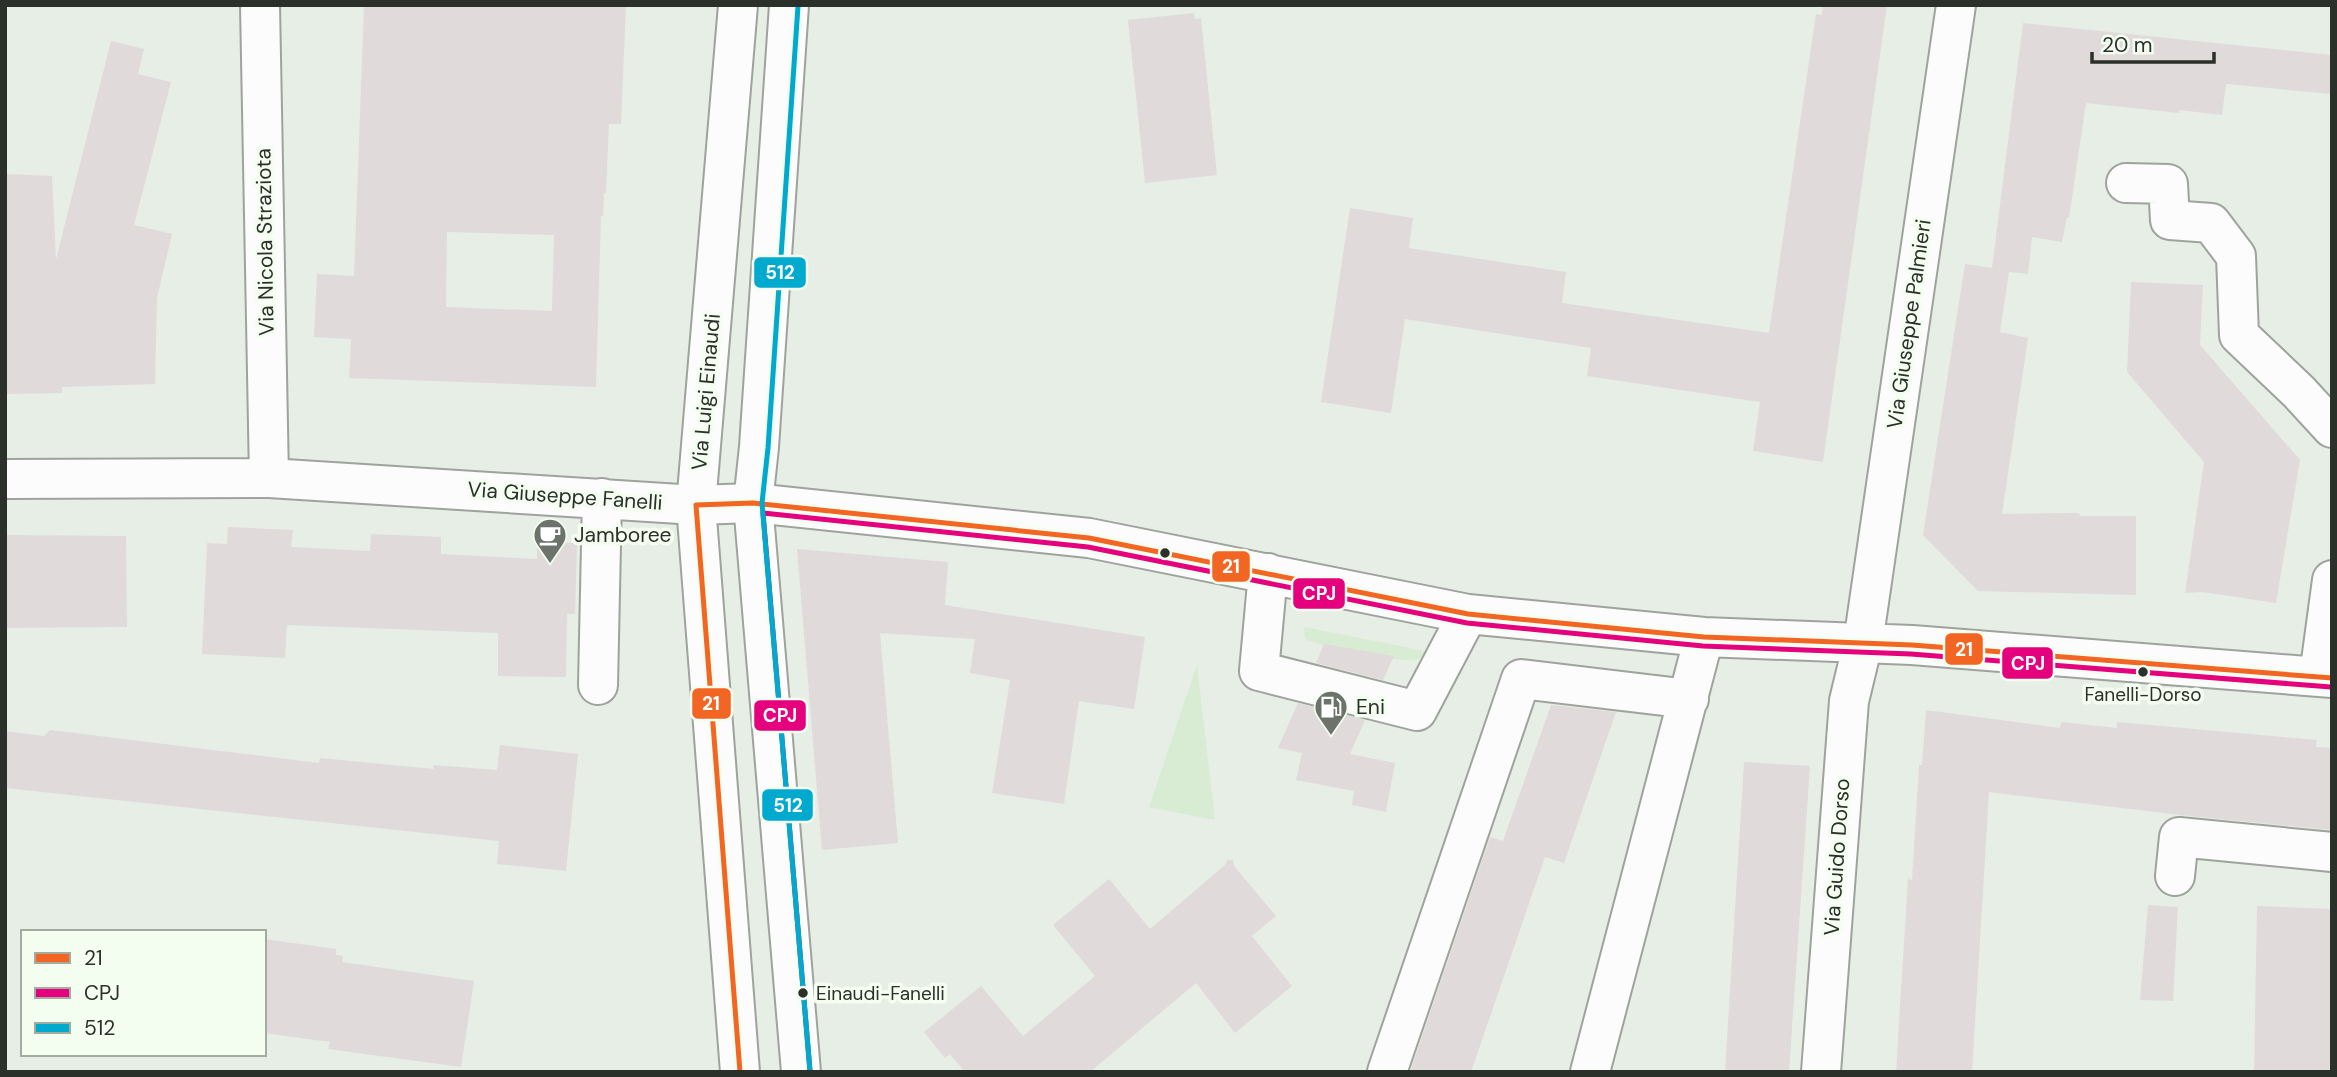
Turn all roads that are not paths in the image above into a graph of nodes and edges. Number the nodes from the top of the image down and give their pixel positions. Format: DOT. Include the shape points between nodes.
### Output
graph roads {
  1 [pos="260,5"];
  2 [pos="738,5"];
  3 [pos="789,5"];
  4 [pos="1956,5"];
  5 [pos="2126,183"];
  6 [pos="2332,428"];
  7 [pos="269,478"];
  8 [pos="5,479"];
  9 [pos="602,498"];
  10 [pos="753,503"];
  11 [pos="696,505"];
  12 [pos="1268,573"];
  13 [pos="2332,580"];
  14 [pos="1468,614"];
  15 [pos="1704,638"];
  16 [pos="1863,643"];
  17 [pos="2325,677"];
  18 [pos="598,685"];
  19 [pos="1689,699"];
  20 [pos="2332,852"];
  21 [pos="2175,876"];
  22 [pos="740,1072"];
  23 [pos="801,1072"];
  24 [pos="1387,1072"];
  25 [pos="1590,1072"];
  26 [pos="1821,1072"];
  1 -- 7 [label="street, Via Nicola Straziota"];
  2 -- 11 [label="street, Via Luigi Einaudi"];
  3 -- 10 [label="street"];
  4 -- 16 [label="street, Via Giuseppe Palmieri"];
  5 -- 6 [label="street" via="2168,184 2170,220 2211,223 2236,256 2239,335"];
  7 -- 8 [label="street, Via Giuseppe Fanelli"];
  7 -- 9 [label="street, Via Giuseppe Fanelli"];
  9 -- 11 [label="street, Via Giuseppe Fanelli"];
  9 -- 18 [label="street"];
  10 -- 11 [label="street, Via Giuseppe Fanelli"];
  10 -- 12 [label="street, Via Giuseppe Fanelli" via="1089,538"];
  10 -- 23 [label="street"];
  11 -- 22 [label="street, Via Luigi Einaudi"];
  12 -- 14 [label="street, Via Giuseppe Fanelli"];
  12 -- 14 [label="street" via="1259,671 1417,711"];
  13 -- 17 [label="street"];
  14 -- 15 [label="street, Via Giuseppe Fanelli"];
  15 -- 16 [label="street, Via Giuseppe Fanelli"];
  15 -- 19 [label="street"];
  16 -- 17 [label="street, Via Giuseppe Fanelli"];
  16 -- 26 [label="street, Via Guido Dorso" via="1849,701"];
  19 -- 24 [label="street" via="1521,679"];
  19 -- 25 [label="street"];
  20 -- 21 [label="street" via="2179,837"];
}
